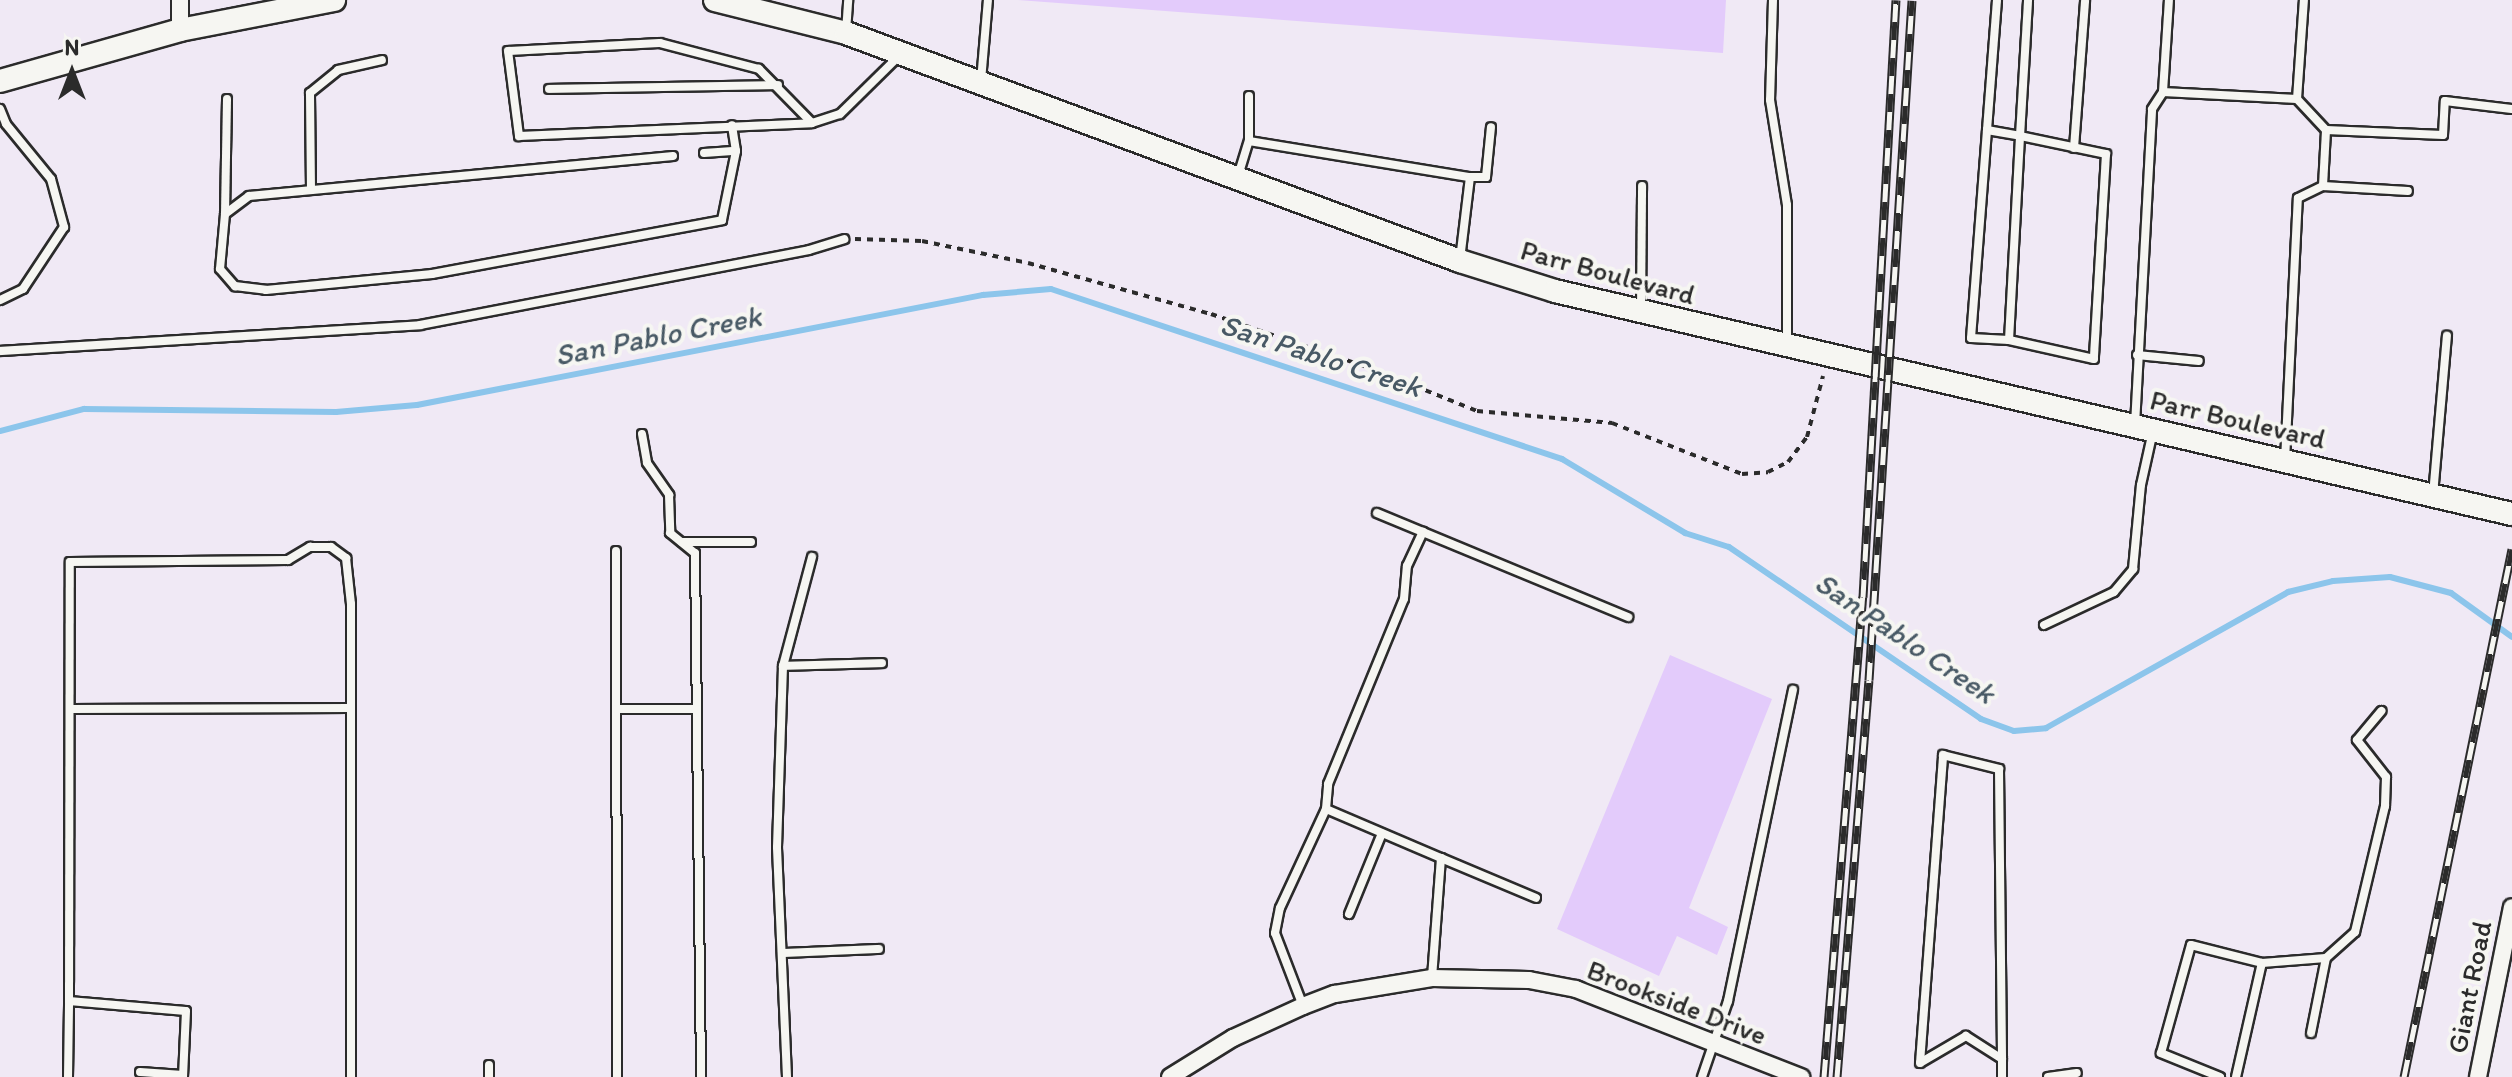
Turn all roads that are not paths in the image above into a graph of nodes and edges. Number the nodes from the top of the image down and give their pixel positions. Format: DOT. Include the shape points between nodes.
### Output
graph roads {
  1 [pos="180,0"];
  2 [pos="334,0"];
  3 [pos="848,0"];
  4 [pos="988,0"];
  5 [pos="1773,0"];
  6 [pos="1997,0"];
  7 [pos="2028,0"];
  8 [pos="2085,0"];
  9 [pos="2169,0"];
  10 [pos="2304,0"];
  11 [pos="726,1"];
  12 [pos="775,7"];
  13 [pos="180,30"];
  14 [pos="846,33"];
  15 [pos="902,53"];
  16 [pos="382,60"];
  17 [pos="0,81"];
  18 [pos="981,82"];
  19 [pos="779,85"];
  20 [pos="549,89"];
  21 [pos="2163,92"];
  22 [pos="1249,96"];
  23 [pos="227,99"];
  24 [pos="2297,99"];
  25 [pos="2511,105"];
  26 [pos="0,109"];
  27 [pos="812,123"];
  28 [pos="732,125"];
  29 [pos="1491,127"];
  30 [pos="1987,130"];
  31 [pos="2326,130"];
  32 [pos="2020,136"];
  33 [pos="1249,141"];
  34 [pos="2074,148"];
  35 [pos="736,151"];
  36 [pos="704,153"];
  37 [pos="673,156"];
  38 [pos="1238,176"];
  39 [pos="1470,177"];
  40 [pos="1642,186"];
  41 [pos="2323,186"];
  42 [pos="311,190"];
  43 [pos="2408,191"];
  44 [pos="225,214"];
  45 [pos="844,239"];
  46 [pos="1460,261"];
  47 [pos="0,300"];
  48 [pos="1641,315"];
  49 [pos="2447,336"];
  50 [pos="2009,340"];
  51 [pos="1787,346"];
  52 [pos="0,351"];
  53 [pos="2137,355"];
  54 [pos="2199,361"];
  55 [pos="2144,428"];
  56 [pos="642,434"];
  57 [pos="2285,461"];
  58 [pos="2433,496"];
  59 [pos="1377,513"];
  60 [pos="2512,514"];
  61 [pos="1423,532"];
  62 [pos="682,542"];
  63 [pos="751,542"];
  64 [pos="616,551"];
  65 [pos="812,557"];
  66 [pos="1628,617"];
  67 [pos="2044,625"];
  68 [pos="882,663"];
  69 [pos="783,666"];
  70 [pos="1793,690"];
  71 [pos="351,708"];
  72 [pos="70,709"];
  73 [pos="617,709"];
  74 [pos="697,709"];
  75 [pos="2381,711"];
  76 [pos="1326,809"];
  77 [pos="1382,833"];
  78 [pos="1441,858"];
  79 [pos="1536,898"];
  80 [pos="2512,907"];
  81 [pos="1349,914"];
  82 [pos="879,949"];
  83 [pos="782,953"];
  84 [pos="2326,958"];
  85 [pos="2262,963"];
  86 [pos="1432,978"];
  87 [pos="69,1001"];
  88 [pos="1303,1006"];
  89 [pos="2311,1033"];
  90 [pos="1716,1042"];
  91 [pos="2002,1059"];
  92 [pos="489,1065"];
  93 [pos="140,1072"];
  94 [pos="2077,1073"];
  95 [pos="183,1076"];
  96 [pos="68,1077"];
  97 [pos="351,1077"];
  98 [pos="489,1077"];
  99 [pos="617,1077"];
  100 [pos="701,1077"];
  101 [pos="787,1077"];
  102 [pos="1170,1077"];
  103 [pos="1702,1077"];
  104 [pos="1801,1077"];
  105 [pos="2002,1077"];
  106 [pos="2048,1077"];
  107 [pos="2220,1077"];
  108 [pos="2236,1077"];
  109 [pos="2478,1077"];
  1 -- 13 [label="street"];
  2 -- 13 [label="street"];
  3 -- 14 [label="lane"];
  4 -- 18 [label="lane"];
  5 -- 51 [label="lane" via="1770,100 1787,205"];
  6 -- 30 [label="lane"];
  7 -- 32 [label="lane"];
  8 -- 34 [label="lane"];
  9 -- 21 [label="lane"];
  10 -- 24 [label="lane"];
  11 -- 12 [label="street, Parr Boulevard"];
  12 -- 14 [label="street, Parr Boulevard"];
  13 -- 17 [label="street"];
  14 -- 15 [label="street, Parr Boulevard"];
  15 -- 18 [label="street, Parr Boulevard"];
  15 -- 27 [label="lane" via="840,114"];
  16 -- 42 [label="lane" via="338,70 310,93"];
  18 -- 38 [label="street, Parr Boulevard"];
  19 -- 20 [label="lane"];
  19 -- 27 [label="lane"];
  19 -- 28 [label="lane" via="759,69 660,43 508,51 519,136"];
  21 -- 24 [label="lane"];
  21 -- 53 [label="lane" via="2152,109"];
  22 -- 33 [label="lane"];
  23 -- 44 [label="lane"];
  24 -- 31 [label="lane"];
  25 -- 31 [label="lane" via="2445,101 2443,135"];
  26 -- 47 [label="lane" via="51,179 64,227 23,289"];
  27 -- 28 [label="lane"];
  28 -- 35 [label="lane"];
  29 -- 39 [label="lane" via="1486,177"];
  30 -- 32 [label="lane"];
  30 -- 50 [label="lane" via="1971,338"];
  31 -- 41 [label="lane"];
  32 -- 34 [label="lane"];
  32 -- 50 [label="lane"];
  33 -- 38 [label="lane"];
  33 -- 39 [label="lane"];
  34 -- 50 [label="lane" via="2106,154 2094,359"];
  35 -- 36 [label="lane"];
  35 -- 44 [label="lane" via="722,220 432,274 266,290 235,286 220,269"];
  37 -- 42 [label="lane"];
  38 -- 46 [label="street, Parr Boulevard"];
  39 -- 46 [label="lane"];
  40 -- 48 [label="lane"];
  41 -- 43 [label="lane"];
  41 -- 57 [label="lane" via="2298,198"];
  42 -- 44 [label="lane" via="249,196"];
  45 -- 52 [label="lane" via="420,325"];
  46 -- 48 [label="street, Parr Boulevard"];
  48 -- 51 [label="street, Parr Boulevard"];
  49 -- 58 [label="lane"];
  51 -- 55 [label="street, Parr Boulevard"];
  53 -- 54 [label="lane"];
  53 -- 55 [label="lane"];
  55 -- 57 [label="street, Parr Boulevard"];
  55 -- 67 [label="lane" via="2133,569 2114,592"];
  56 -- 62 [label="lane" via="647,463 669,495 670,533"];
  57 -- 58 [label="street, Parr Boulevard"];
  58 -- 60 [label="street, Parr Boulevard"];
  59 -- 61 [label="lane"];
  61 -- 66 [label="lane"];
  61 -- 76 [label="lane" via="1407,566 1404,599 1328,784"];
  62 -- 63 [label="lane"];
  62 -- 74 [label="lane" via="695,553"];
  64 -- 73 [label="lane"];
  65 -- 69 [label="lane"];
  68 -- 69 [label="lane"];
  69 -- 83 [label="lane" via="777,847"];
  70 -- 90 [label="lane"];
  71 -- 72 [label="lane"];
  71 -- 72 [label="lane" via="346,558 331,547 310,547 288,560 70,562"];
  71 -- 97 [label="lane"];
  72 -- 87 [label="lane"];
  73 -- 74 [label="lane"];
  73 -- 99 [label="lane"];
  74 -- 100 [label="lane"];
  75 -- 84 [label="lane" via="2357,740 2386,777 2385,806 2355,932"];
  76 -- 77 [label="lane"];
  76 -- 88 [label="lane" via="1280,908 1275,933"];
  77 -- 78 [label="lane"];
  77 -- 81 [label="lane"];
  78 -- 79 [label="lane"];
  78 -- 86 [label="lane"];
  80 -- 109 [label="street, Giant Road"];
  82 -- 83 [label="lane"];
  83 -- 101 [label="lane"];
  84 -- 85 [label="lane"];
  84 -- 89 [label="lane"];
  85 -- 107 [label="lane" via="2191,945 2161,1053"];
  85 -- 108 [label="lane"];
  86 -- 88 [label="street, Brookside Drive" via="1335,994"];
  86 -- 90 [label="street, Brookside Drive" via="1529,980 1576,989"];
  87 -- 95 [label="lane" via="186,1011"];
  87 -- 96 [label="lane"];
  88 -- 102 [label="street, Brookside Drive" via="1233,1038"];
  90 -- 103 [label="lane"];
  90 -- 104 [label="street, Brookside Drive"];
  91 -- 91 [label="lane" via="1999,769 1943,755 1920,1063 1966,1036"];
  91 -- 105 [label="lane"];
  92 -- 98 [label="lane"];
  93 -- 95 [label="lane"];
  94 -- 106 [label="lane"];
}
